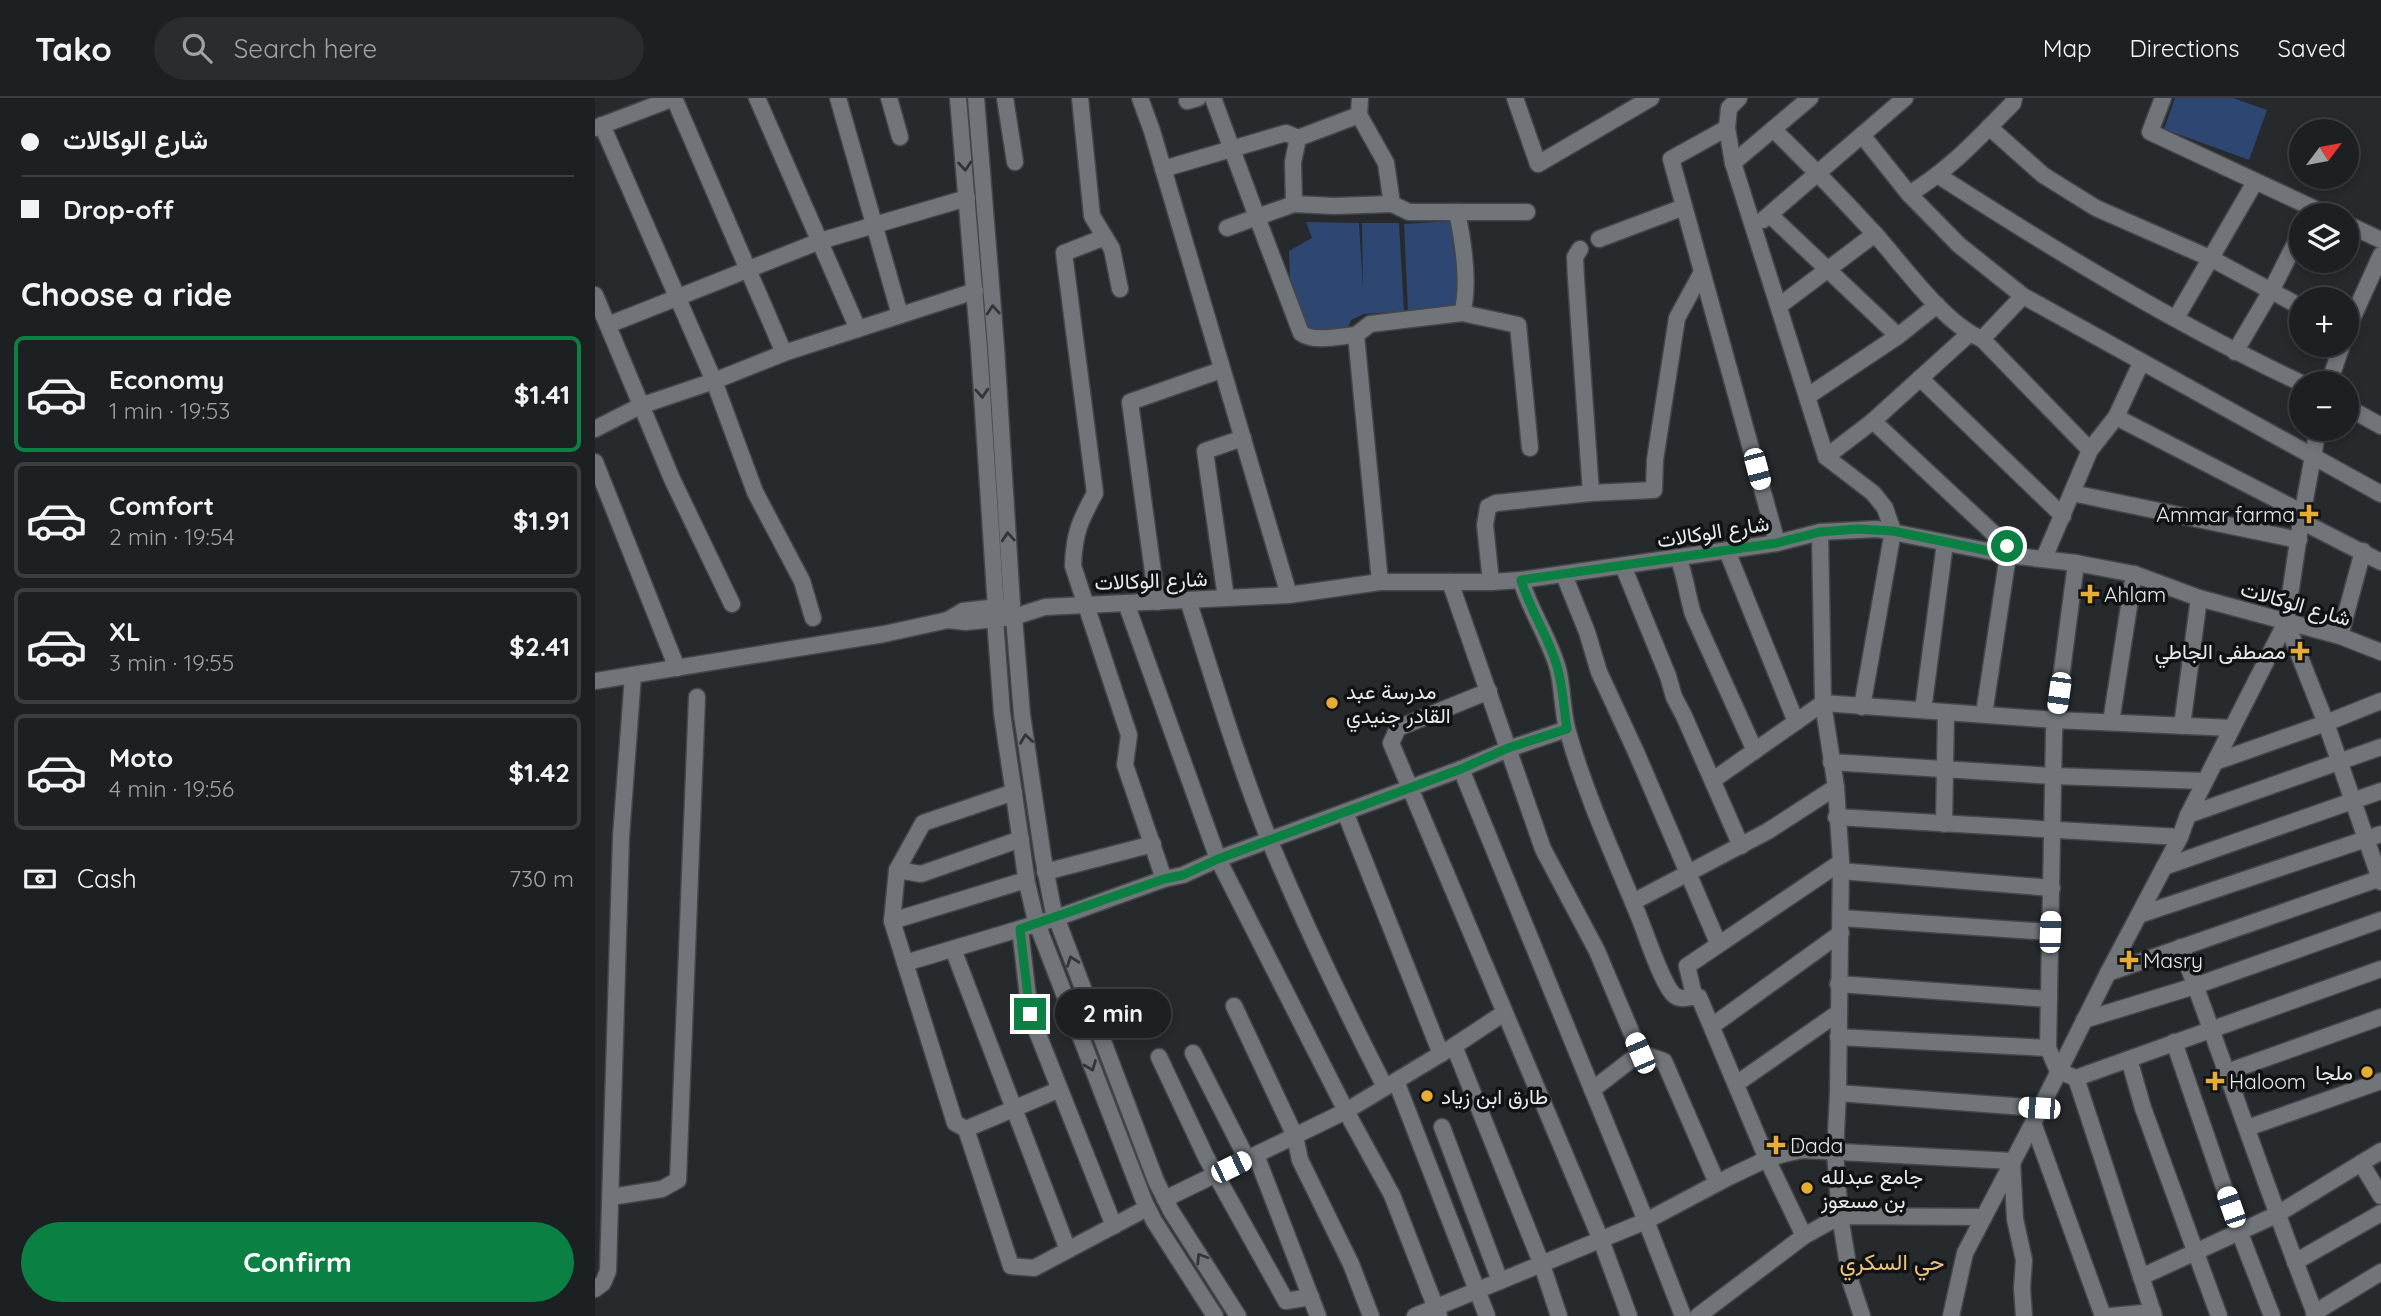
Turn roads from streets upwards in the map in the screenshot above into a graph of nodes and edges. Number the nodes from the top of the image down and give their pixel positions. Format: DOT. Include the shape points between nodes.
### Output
graph roads {
  1 [pos="674,98"];
  2 [pos="757,98"];
  3 [pos="838,98"];
  4 [pos="889,98"];
  5 [pos="958,98"];
  6 [pos="976,98"];
  7 [pos="1006,98"];
  8 [pos="1080,98"];
  9 [pos="1140,98"];
  10 [pos="1213,98"];
  11 [pos="1360,98"];
  12 [pos="1515,98"];
  13 [pos="1651,98"];
  14 [pos="1739,98"];
  15 [pos="1810,98"];
  16 [pos="1905,98"];
  17 [pos="2014,98"];
  18 [pos="2163,98"];
  19 [pos="635,105"];
  20 [pos="1359,115"];
  21 [pos="598,127"];
  22 [pos="1989,127"];
  23 [pos="1727,128"];
  24 [pos="1773,129"];
  25 [pos="1862,135"];
  26 [pos="900,137"];
  27 [pos="1298,138"];
  28 [pos="1231,147"];
  29 [pos="1015,162"];
  30 [pos="1733,163"];
  31 [pos="1163,169"];
  32 [pos="1818,172"];
  33 [pos="1939,176"];
  34 [pos="2255,182"];
  35 [pos="1909,194"];
  36 [pos="967,198"];
  37 [pos="2297,203"];
  38 [pos="1294,204"];
  39 [pos="1392,204"];
  40 [pos="1684,207"];
  41 [pos="1457,212"];
  42 [pos="1527,212"];
  43 [pos="1769,215"];
  44 [pos="1257,217"];
  45 [pos="874,225"];
  46 [pos="1227,228"];
  47 [pos="1753,228"];
  48 [pos="2359,230"];
  49 [pos="1875,234"];
  50 [pos="1105,237"];
  51 [pos="1599,239"];
  52 [pos="2381,240"];
  53 [pos="820,241"];
  54 [pos="1580,249"];
  55 [pos="2381,255"];
  56 [pos="2289,256"];
  57 [pos="2212,259"];
  58 [pos="1828,269"];
  59 [pos="749,270"];
  60 [pos="1702,272"];
  61 [pos="2375,286"];
  62 [pos="1121,289"];
  63 [pos="975,291"];
  64 [pos="2271,291"];
  65 [pos="595,295"];
  66 [pos="2023,296"];
  67 [pos="676,297"];
  68 [pos="2289,301"];
  69 [pos="1937,305"];
  70 [pos="1779,306"];
  71 [pos="2359,311"];
  72 [pos="1462,313"];
  73 [pos="900,315"];
  74 [pos="2176,318"];
  75 [pos="608,325"];
  76 [pos="858,329"];
  77 [pos="1356,335"];
  78 [pos="1898,336"];
  79 [pos="1975,337"];
  80 [pos="987,347"];
  81 [pos="2235,352"];
  82 [pos="784,353"];
  83 [pos="2141,363"];
  84 [pos="1221,370"];
  85 [pos="2289,377"];
  86 [pos="1920,378"];
  87 [pos="715,381"];
  88 [pos="1808,396"];
  89 [pos="641,406"];
  90 [pos="2359,414"];
  91 [pos="2116,417"];
  92 [pos="1873,421"];
  93 [pos="2381,426"];
  94 [pos="595,429"];
  95 [pos="1243,438"];
  96 [pos="2315,441"];
  97 [pos="1530,448"];
  98 [pos="2090,450"];
  99 [pos="2312,456"];
  100 [pos="1826,457"];
  101 [pos="595,463"];
  102 [pos="1591,493"];
  103 [pos="2072,493"];
  104 [pos="2381,495"];
  105 [pos="2063,516"];
  106 [pos="2302,517"];
  107 [pos="1893,531"];
  108 [pos="1820,532"];
  109 [pos="2299,540"];
  110 [pos="1777,543"];
  111 [pos="1945,543"];
  112 [pos="1727,551"];
  113 [pos="2363,551"];
  114 [pos="2008,555"];
  115 [pos="1678,558"];
  116 [pos="2044,558"];
  117 [pos="2381,562"];
  118 [pos="2076,563"];
  119 [pos="1623,566"];
  120 [pos="2134,574"];
  121 [pos="1564,575"];
  122 [pos="1521,580"];
  123 [pos="1380,582"];
  124 [pos="1450,582"];
  125 [pos="1491,582"];
  126 [pos="1289,595"];
  127 [pos="1226,598"];
  128 [pos="2199,598"];
  129 [pos="1188,600"];
  130 [pos="1157,602"];
  131 [pos="1126,603"];
  132 [pos="732,604"];
  133 [pos="1086,604"];
  134 [pos="1004,612"];
  135 [pos="813,618"];
  136 [pos="2287,622"];
  137 [pos="2340,636"];
  138 [pos="2381,652"];
  139 [pos="677,668"];
  140 [pos="632,675"];
  141 [pos="595,681"];
  142 [pos="1489,691"];
  143 [pos="697,697"];
  144 [pos="2381,701"];
  145 [pos="1823,703"];
  146 [pos="1862,707"];
  147 [pos="1923,710"];
  148 [pos="1946,712"];
  149 [pos="1984,715"];
  150 [pos="2056,720"];
  151 [pos="1796,722"];
  152 [pos="2111,722"];
  153 [pos="2326,723"];
  154 [pos="2182,726"];
  155 [pos="2232,728"];
  156 [pos="1567,729"];
  157 [pos="2381,747"];
  158 [pos="1508,748"];
  159 [pos="1755,751"];
  160 [pos="1831,762"];
  161 [pos="2215,762"];
  162 [pos="2340,762"];
  163 [pos="1461,769"];
  164 [pos="1945,769"];
  165 [pos="2053,776"];
  166 [pos="1713,780"];
  167 [pos="2205,781"];
  168 [pos="1836,787"];
  169 [pos="1410,788"];
  170 [pos="2381,791"];
  171 [pos="1014,792"];
  172 [pos="2353,801"];
  173 [pos="1345,812"];
  174 [pos="2187,815"];
  175 [pos="1836,817"];
  176 [pos="1944,824"];
  177 [pos="2052,831"];
  178 [pos="2374,836"];
  179 [pos="2180,837"];
  180 [pos="1020,839"];
  181 [pos="1270,841"];
  182 [pos="1153,844"];
  183 [pos="1741,846"];
  184 [pos="1218,859"];
  185 [pos="1840,866"];
  186 [pos="2164,867"];
  187 [pos="897,870"];
  188 [pos="1045,872"];
  189 [pos="1688,873"];
  190 [pos="1164,879"];
  191 [pos="1026,880"];
  192 [pos="2381,880"];
  193 [pos="2052,888"];
  194 [pos="1633,902"];
  195 [pos="2139,915"];
  196 [pos="1056,918"];
  197 [pos="892,920"];
  198 [pos="2381,920"];
  199 [pos="1038,924"];
  200 [pos="1841,925"];
  201 [pos="1020,929"];
  202 [pos="2050,932"];
  203 [pos="1718,943"];
  204 [pos="2181,947"];
  205 [pos="953,949"];
  206 [pos="905,964"];
  207 [pos="2381,969"];
  208 [pos="2108,972"];
  209 [pos="1838,984"];
  210 [pos="2195,986"];
  211 [pos="1694,996"];
  212 [pos="2049,999"];
  213 [pos="1234,1006"];
  214 [pos="1504,1013"];
  215 [pos="1838,1013"];
  216 [pos="2381,1017"];
  217 [pos="2084,1020"];
  218 [pos="1712,1026"];
  219 [pos="2211,1029"];
  220 [pos="1838,1037"];
  221 [pos="2174,1042"];
  222 [pos="2048,1048"];
  223 [pos="1448,1050"];
  224 [pos="1193,1053"];
  225 [pos="1640,1053"];
  226 [pos="1160,1057"];
  227 [pos="2129,1059"];
  228 [pos="2058,1071"];
  229 [pos="2227,1072"];
  230 [pos="2077,1078"];
  231 [pos="2381,1082"];
  232 [pos="1391,1084"];
  233 [pos="1736,1084"];
  234 [pos="1058,1090"];
  235 [pos="1592,1090"];
  236 [pos="1838,1093"];
  237 [pos="1014,1108"];
  238 [pos="2039,1108"];
  239 [pos="1346,1111"];
  240 [pos="2033,1124"];
  241 [pos="1442,1127"];
  242 [pos="2247,1128"];
  243 [pos="966,1129"];
  244 [pos="1294,1136"];
  245 [pos="2381,1151"];
  246 [pos="1835,1153"];
  247 [pos="1252,1157"];
  248 [pos="1767,1159"];
  249 [pos="1149,1161"];
  250 [pos="2012,1161"];
  251 [pos="2361,1163"];
  252 [pos="1131,1169"];
  253 [pos="1215,1174"];
  254 [pos="1717,1183"];
  255 [pos="2381,1196"];
  256 [pos="611,1197"];
  257 [pos="1165,1199"];
  258 [pos="1147,1208"];
  259 [pos="2381,1213"];
  260 [pos="2276,1215"];
  261 [pos="1840,1216"];
  262 [pos="1984,1217"];
  263 [pos="1646,1221"];
  264 [pos="1114,1226"];
  265 [pos="2239,1231"];
  266 [pos="1804,1236"];
  267 [pos="1601,1240"];
  268 [pos="1068,1250"];
  269 [pos="2196,1252"];
  270 [pos="2295,1262"];
  271 [pos="1542,1265"];
  272 [pos="2381,1272"];
  273 [pos="2141,1277"];
  274 [pos="1500,1282"];
  275 [pos="595,1289"];
  276 [pos="1477,1291"];
  277 [pos="1311,1297"];
  278 [pos="1438,1312"];
  279 [pos="2154,1314"];
  280 [pos="2315,1315"];
  281 [pos="1215,1316"];
  282 [pos="1238,1316"];
  283 [pos="1318,1316"];
  284 [pos="1371,1316"];
  285 [pos="1415,1316"];
  286 [pos="1487,1316"];
  287 [pos="1559,1316"];
  288 [pos="1629,1316"];
  289 [pos="1683,1316"];
  290 [pos="1698,1316"];
  291 [pos="1862,1316"];
  292 [pos="1951,1316"];
  293 [pos="2024,1316"];
  294 [pos="2103,1316"];
  295 [pos="2111,1316"];
  296 [pos="2219,1316"];
  297 [pos="2272,1316"];
  1 -- 19 [label="street"];
  1 -- 59 [label="street"];
  2 -- 53 [label="street"];
  3 -- 45 [label="street"];
  4 -- 26 [label="street"];
  5 -- 36 [label="street, one-way"];
  80 -- 6 [label="street, one-way"];
  7 -- 29 [label="street"];
  8 -- 50 [label="street" via="1092,216"];
  9 -- 31 [label="street"];
  10 -- 28 [label="street"];
  11 -- 20 [label="street"];
  12 -- 13 [label="street" via="1538,164"];
  14 -- 23 [label="street" via="1729,108"];
  15 -- 24 [label="street"];
  16 -- 25 [label="street"];
  17 -- 22 [label="street"];
  18 -- 34 [label="street" via="2150,132"];
  19 -- 21 [label="street"];
  20 -- 27 [label="street"];
  20 -- 39 [label="street" via="1386,163"];
  21 -- 67 [label="street"];
  22 -- 33 [label="street"];
  22 -- 57 [label="street" via="2043,175 2096,208"];
  23 -- 30 [label="street"];
  23 -- 40 [label="street" via="1671,159"];
  24 -- 30 [label="street"];
  24 -- 32 [label="street"];
  25 -- 32 [label="street"];
  25 -- 35 [label="street"];
  27 -- 28 [label="street" via="1286,133"];
  27 -- 38 [label="street" via="1293,162"];
  28 -- 31 [label="street"];
  28 -- 44 [label="street"];
  30 -- 47 [label="street"];
  31 -- 84 [label="street"];
  32 -- 43 [label="street"];
  32 -- 49 [label="street"];
  33 -- 35 [label="street"];
  33 -- 74 [label="street" via="2055,250"];
  34 -- 37 [label="street"];
  34 -- 57 [label="street"];
  35 -- 66 [label="street" via="1959,245"];
  36 -- 45 [label="street"];
  36 -- 63 [label="street"];
  38 -- 39 [label="street"];
  38 -- 44 [label="street"];
  39 -- 41 [label="street" via="1409,212"];
  40 -- 51 [label="street"];
  40 -- 60 [label="street"];
  41 -- 42 [label="street"];
  41 -- 72 [label="street" via="1463,239"];
  43 -- 47 [label="street"];
  43 -- 58 [label="street"];
  44 -- 46 [label="street"];
  44 -- 77 [label="street" via="1301,333 1307,338"];
  45 -- 53 [label="street"];
  45 -- 73 [label="street"];
  47 -- 70 [label="street"];
  48 -- 52 [label="street"];
  49 -- 58 [label="street"];
  49 -- 69 [label="street"];
  50 -- 62 [label="street"];
  50 -- 133 [label="street" via="1064,253 1095,493 1073,545 1073,566"];
  53 -- 59 [label="street"];
  53 -- 76 [label="street"];
  54 -- 102 [label="street" via="1575,257"];
  55 -- 61 [label="street"];
  56 -- 64 [label="street"];
  57 -- 64 [label="street"];
  57 -- 74 [label="street"];
  58 -- 70 [label="street"];
  58 -- 78 [label="street"];
  59 -- 67 [label="street"];
  59 -- 82 [label="street"];
  60 -- 102 [label="street" via="1677,318 1654,490"];
  60 -- 110 [label="street"];
  61 -- 71 [label="street"];
  63 -- 73 [label="street"];
  63 -- 80 [label="street"];
  64 -- 68 [label="street"];
  64 -- 81 [label="street"];
  65 -- 75 [label="street"];
  66 -- 79 [label="street"];
  66 -- 83 [label="street"];
  67 -- 75 [label="street"];
  67 -- 87 [label="street"];
  69 -- 78 [label="street"];
  69 -- 79 [label="street"];
  70 -- 88 [label="street"];
  72 -- 77 [label="street" via="1370,324"];
  72 -- 97 [label="street" via="1518,325"];
  73 -- 76 [label="street"];
  74 -- 81 [label="street"];
  75 -- 89 [label="street"];
  76 -- 82 [label="street"];
  77 -- 123 [label="street"];
  78 -- 88 [label="street"];
  79 -- 86 [label="street"];
  79 -- 98 [label="street"];
  80 -- 134 [label="street"];
  81 -- 85 [label="street"];
  82 -- 87 [label="street"];
  83 -- 91 [label="street"];
  83 -- 99 [label="street"];
  84 -- 95 [label="street"];
  84 -- 130 [label="street" via="1130,402"];
  86 -- 92 [label="street"];
  86 -- 105 [label="street"];
  87 -- 89 [label="street"];
  87 -- 135 [label="street" via="755,492 802,581"];
  88 -- 100 [label="street"];
  89 -- 94 [label="street"];
  89 -- 132 [label="street"];
  90 -- 93 [label="street"];
  91 -- 98 [label="street"];
  91 -- 106 [label="street"];
  92 -- 100 [label="street"];
  92 -- 114 [label="street" via="2007,546"];
  95 -- 126 [label="street"];
  95 -- 127 [label="street" via="1205,450"];
  96 -- 99 [label="street"];
  98 -- 103 [label="street"];
  99 -- 104 [label="street"];
  99 -- 106 [label="street"];
  100 -- 107 [label="street" via="1873,493 1885,508"];
  101 -- 139 [label="street"];
  102 -- 125 [label="street" via="1488,507 1485,525"];
  103 -- 105 [label="street"];
  103 -- 109 [label="street"];
  105 -- 116 [label="street"];
  106 -- 109 [label="street"];
  106 -- 113 [label="street"];
  107 -- 108 [label="street, شارع الوكالات"];
  107 -- 111 [label="street, شارع الوكالات"];
  107 -- 146 [label="street"];
  108 -- 110 [label="street, شارع الوكالات"];
  108 -- 145 [label="street"];
  109 -- 136 [label="street"];
  110 -- 112 [label="street, شارع الوكالات"];
  111 -- 114 [label="street, شارع الوكالات"];
  111 -- 147 [label="street"];
  112 -- 115 [label="street, شارع الوكالات"];
  112 -- 151 [label="street"];
  113 -- 117 [label="street"];
  113 -- 137 [label="street"];
  114 -- 116 [label="street, شارع الوكالات"];
  114 -- 149 [label="street"];
  115 -- 119 [label="street, شارع الوكالات"];
  115 -- 159 [label="street" via="1693,614"];
  116 -- 118 [label="street, شارع الوكالات"];
  118 -- 120 [label="street, شارع الوكالات"];
  118 -- 150 [label="street"];
  119 -- 121 [label="street, شارع الوكالات"];
  119 -- 166 [label="street" via="1674,697"];
  120 -- 128 [label="street, شارع الوكالات"];
  120 -- 152 [label="street"];
  121 -- 122 [label="street, شارع الوكالات"];
  121 -- 189 [label="street" via="1599,672"];
  122 -- 125 [label="street, شارع الوكالات"];
  122 -- 156 [label="street" via="1558,670"];
  123 -- 124 [label="street, شارع الوكالات"];
  123 -- 126 [label="street, شارع الوكالات"];
  124 -- 125 [label="street, شارع الوكالات"];
  124 -- 142 [label="street"];
  126 -- 127 [label="street, شارع الوكالات"];
  127 -- 129 [label="street, شارع الوكالات"];
  128 -- 136 [label="street, شارع الوكالات"];
  128 -- 154 [label="street"];
  129 -- 130 [label="street, شارع الوكالات"];
  129 -- 181 [label="street"];
  130 -- 131 [label="street, شارع الوكالات"];
  131 -- 133 [label="street, شارع الوكالات"];
  131 -- 184 [label="street"];
  133 -- 134 [label="street, شارع الوكالات" via="1036,608 1025,614"];
  133 -- 182 [label="street" via="1129,736 1125,765"];
  134 -- 139 [label="street, شارع الوكالات"];
  134 -- 171 [label="street" via="1002,713"];
  188 -- 134 [label="street, one-way"];
  136 -- 137 [label="street, شارع الوكالات"];
  136 -- 153 [label="street"];
  136 -- 155 [label="street"];
  137 -- 138 [label="street, شارع الوكالات"];
  139 -- 140 [label="street, شارع الوكالات"];
  140 -- 141 [label="street, شارع الوكالات"];
  140 -- 256 [label="street" via="621,837"];
  142 -- 158 [label="street"];
  142 -- 169 [label="street" via="1398,728 1391,743"];
  143 -- 256 [label="street" via="678,1180 662,1189"];
  144 -- 153 [label="street"];
  145 -- 146 [label="street"];
  145 -- 151 [label="street"];
  145 -- 160 [label="street"];
  146 -- 147 [label="street"];
  147 -- 148 [label="street"];
  148 -- 149 [label="street"];
  148 -- 164 [label="street"];
  149 -- 150 [label="street"];
  150 -- 152 [label="street"];
  150 -- 165 [label="street"];
  151 -- 159 [label="street"];
  152 -- 154 [label="street"];
  153 -- 161 [label="street"];
  153 -- 162 [label="street"];
  154 -- 155 [label="street"];
  155 -- 161 [label="street"];
  156 -- 158 [label="street"];
  156 -- 194 [label="street" via="1587,793"];
  157 -- 162 [label="street"];
  158 -- 163 [label="street"];
  158 -- 225 [label="street" via="1543,849 1597,951"];
  159 -- 166 [label="street"];
  160 -- 164 [label="street"];
  160 -- 168 [label="street"];
  161 -- 167 [label="street"];
  162 -- 172 [label="street"];
  162 -- 174 [label="street"];
  163 -- 169 [label="street"];
  163 -- 235 [label="street"];
  164 -- 165 [label="street"];
  164 -- 176 [label="street"];
  165 -- 167 [label="street"];
  165 -- 177 [label="street"];
  166 -- 183 [label="street"];
  167 -- 174 [label="street"];
  168 -- 175 [label="street"];
  168 -- 183 [label="street"];
  169 -- 173 [label="street"];
  169 -- 214 [label="street"];
  170 -- 172 [label="street"];
  171 -- 180 [label="street"];
  171 -- 187 [label="street" via="923,823"];
  172 -- 178 [label="street"];
  172 -- 186 [label="street"];
  173 -- 181 [label="street"];
  173 -- 223 [label="street"];
  174 -- 179 [label="street"];
  175 -- 176 [label="street"];
  175 -- 185 [label="street"];
  176 -- 177 [label="street"];
  177 -- 179 [label="street"];
  177 -- 193 [label="street"];
  178 -- 192 [label="street"];
  178 -- 195 [label="street"];
  179 -- 186 [label="street"];
  180 -- 187 [label="street" via="921,873"];
  180 -- 191 [label="street"];
  181 -- 184 [label="street"];
  181 -- 232 [label="street" via="1345,1009"];
  182 -- 188 [label="street"];
  182 -- 190 [label="street"];
  183 -- 189 [label="street"];
  184 -- 190 [label="street"];
  184 -- 239 [label="street"];
  185 -- 193 [label="street"];
  185 -- 200 [label="street"];
  185 -- 203 [label="street"];
  186 -- 195 [label="street"];
  187 -- 197 [label="street"];
  188 -- 196 [label="street"];
  189 -- 194 [label="street"];
  189 -- 203 [label="street"];
  190 -- 196 [label="street"];
  191 -- 197 [label="street"];
  191 -- 199 [label="street"];
  192 -- 204 [label="street"];
  193 -- 202 [label="street"];
  194 -- 211 [label="street" via="1670,990 1682,999"];
  195 -- 208 [label="street"];
  196 -- 199 [label="street"];
  249 -- 196 [label="street, one-way"];
  197 -- 206 [label="street"];
  198 -- 210 [label="street"];
  199 -- 201 [label="street"];
  199 -- 252 [label="street, one-way"];
  200 -- 202 [label="street"];
  200 -- 209 [label="street"];
  200 -- 218 [label="street"];
  201 -- 205 [label="street"];
  201 -- 234 [label="street" via="1030,1014"];
  202 -- 212 [label="street"];
  203 -- 211 [label="street" via="1687,966"];
  204 -- 208 [label="street"];
  204 -- 210 [label="street"];
  205 -- 206 [label="street"];
  205 -- 237 [label="street"];
  206 -- 243 [label="street" via="954,1123"];
  207 -- 219 [label="street"];
  208 -- 217 [label="street"];
  209 -- 212 [label="street"];
  209 -- 215 [label="street"];
  210 -- 217 [label="street"];
  210 -- 219 [label="street"];
  211 -- 218 [label="street" via="1699,997"];
  212 -- 222 [label="street"];
  213 -- 244 [label="street"];
  214 -- 223 [label="street"];
  214 -- 267 [label="street"];
  215 -- 220 [label="street"];
  215 -- 233 [label="street"];
  216 -- 229 [label="street"];
  217 -- 228 [label="street"];
  218 -- 233 [label="street"];
  219 -- 221 [label="street"];
  219 -- 229 [label="street"];
  220 -- 222 [label="street"];
  220 -- 236 [label="street"];
  221 -- 227 [label="street"];
  221 -- 265 [label="street"];
  222 -- 228 [label="street"];
  223 -- 232 [label="street"];
  223 -- 271 [label="street"];
  224 -- 247 [label="street"];
  225 -- 235 [label="street"];
  225 -- 254 [label="street" via="1664,1061"];
  226 -- 253 [label="street"];
  227 -- 230 [label="street"];
  227 -- 269 [label="street"];
  228 -- 230 [label="street"];
  228 -- 238 [label="street"];
  229 -- 242 [label="street"];
  230 -- 273 [label="street"];
  231 -- 242 [label="street"];
  232 -- 239 [label="street"];
  232 -- 276 [label="street"];
  233 -- 248 [label="street"];
  234 -- 237 [label="street"];
  234 -- 264 [label="street"];
  235 -- 263 [label="street"];
  236 -- 238 [label="street"];
  236 -- 246 [label="street"];
  237 -- 243 [label="street"];
  237 -- 268 [label="street"];
  238 -- 240 [label="street"];
  239 -- 244 [label="street"];
  239 -- 278 [label="street" via="1392,1195"];
  240 -- 250 [label="street"];
  240 -- 294 [label="street"];
  241 -- 274 [label="street"];
  242 -- 260 [label="street"];
  243 -- 268 [label="street" via="1011,1266 1034,1268"];
  244 -- 247 [label="street"];
  244 -- 284 [label="street" via="1300,1160"];
  245 -- 251 [label="street"];
  246 -- 248 [label="street" via="1803,1150"];
  246 -- 250 [label="street"];
  246 -- 261 [label="street"];
  247 -- 253 [label="street"];
  247 -- 277 [label="street"];
  248 -- 254 [label="street"];
  248 -- 266 [label="street"];
  249 -- 252 [label="street"];
  249 -- 257 [label="street"];
  250 -- 262 [label="street"];
  250 -- 293 [label="street" via="2015,1219 2024,1260"];
  251 -- 255 [label="street"];
  251 -- 260 [label="street"];
  252 -- 258 [label="street"];
  253 -- 257 [label="street"];
  253 -- 277 [label="street" via="1286,1301"];
  254 -- 263 [label="street"];
  256 -- 275 [label="street" via="608,1271"];
  282 -- 257 [label="street, one-way"];
  258 -- 264 [label="street"];
  258 -- 281 [label="street"];
  259 -- 270 [label="street"];
  260 -- 265 [label="street"];
  260 -- 270 [label="street"];
  261 -- 262 [label="street"];
  261 -- 266 [label="street"];
  261 -- 291 [label="street" via="1851,1283"];
  262 -- 292 [label="street" via="1965,1253"];
  263 -- 267 [label="street"];
  263 -- 289 [label="street"];
  264 -- 268 [label="street"];
  265 -- 269 [label="street"];
  265 -- 297 [label="street"];
  266 -- 290 [label="street"];
  267 -- 271 [label="street"];
  267 -- 288 [label="street"];
  269 -- 273 [label="street"];
  269 -- 296 [label="street"];
  270 -- 280 [label="street"];
  271 -- 274 [label="street"];
  271 -- 287 [label="street"];
  272 -- 280 [label="street"];
  273 -- 279 [label="street"];
  274 -- 276 [label="street"];
  276 -- 278 [label="street"];
  276 -- 286 [label="street"];
  277 -- 283 [label="street"];
  278 -- 285 [label="street"];
  279 -- 295 [label="street"];
}
